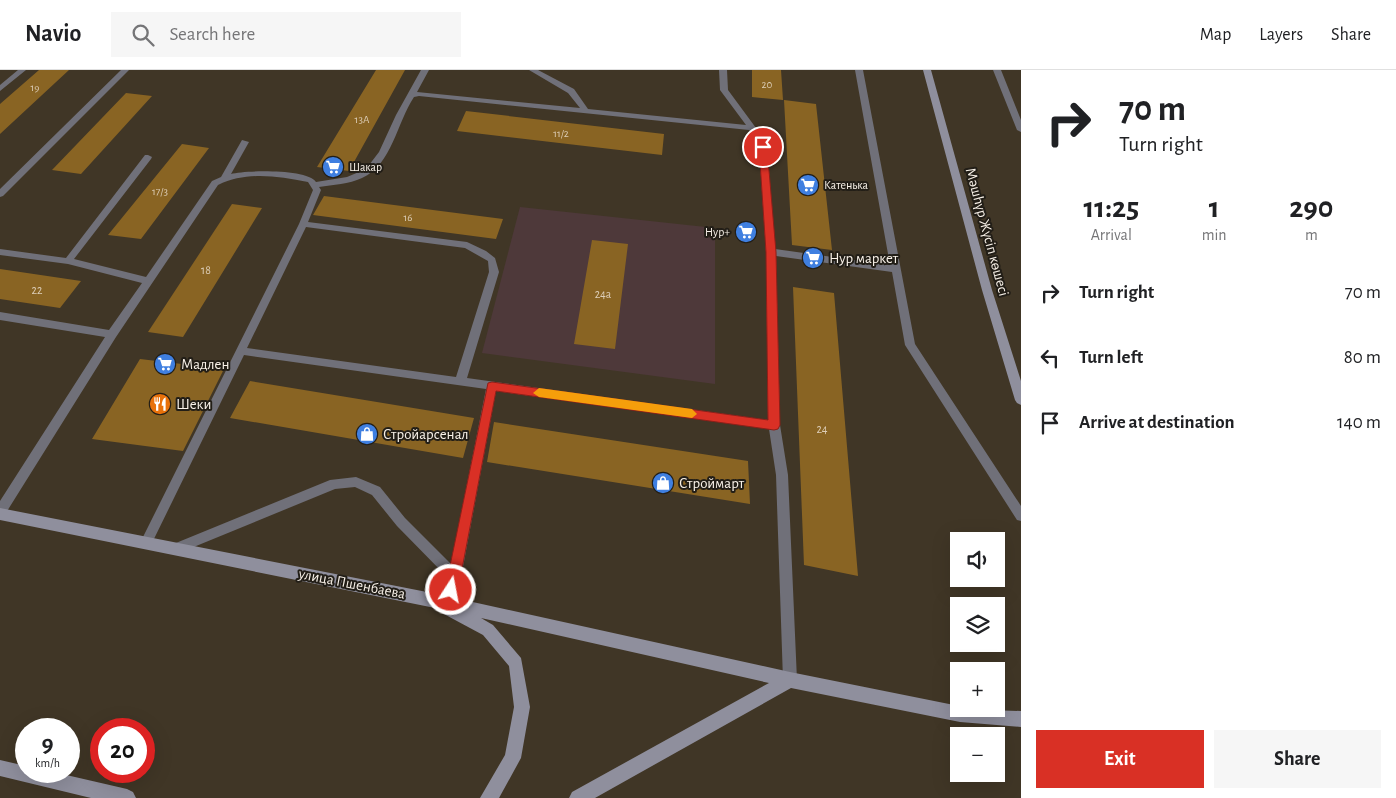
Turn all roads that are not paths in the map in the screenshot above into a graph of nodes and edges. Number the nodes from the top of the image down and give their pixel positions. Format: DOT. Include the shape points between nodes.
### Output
graph roads {
  1 [pos="22,70"];
  2 [pos="125,70"];
  3 [pos="425,70"];
  4 [pos="533,70"];
  5 [pos="723,70"];
  6 [pos="860,70"];
  7 [pos="927,70"];
  8 [pos="998,70"];
  9 [pos="0,89"];
  10 [pos="412,95"];
  11 [pos="586,111"];
  12 [pos="752,128"];
  13 [pos="1021,130"];
  14 [pos="245,142"];
  15 [pos="148,157"];
  16 [pos="225,177"];
  17 [pos="314,184"];
  18 [pos="0,194"];
  19 [pos="303,224"];
  20 [pos="0,252"];
  21 [pos="771,252"];
  22 [pos="68,261"];
  23 [pos="896,269"];
  24 [pos="148,281"];
  25 [pos="0,316"];
  26 [pos="112,334"];
  27 [pos="242,351"];
  28 [pos="460,382"];
  29 [pos="492,386"];
  30 [pos="1021,400"];
  31 [pos="774,425"];
  32 [pos="0,513"];
  33 [pos="1021,516"];
  34 [pos="146,543"];
  35 [pos="175,549"];
  36 [pos="454,576"];
  37 [pos="432,600"];
  38 [pos="448,604"];
  39 [pos="790,680"];
  40 [pos="1021,719"];
  41 [pos="0,768"];
  42 [pos="126,798"];
  43 [pos="489,798"];
  44 [pos="578,798"];
  1 -- 9 [label="lane"];
  2 -- 18 [label="lane"];
  3 -- 10 [label="lane"];
  4 -- 11 [label="lane" via="571,90"];
  5 -- 12 [label="lane" via="724,90"];
  6 -- 23 [label="lane"];
  7 -- 30 [label="main road, Мәшһүр Жүсіп көшесі" via="987,290"];
  8 -- 13 [label="lane"];
  10 -- 11 [label="lane" via="429,94"];
  10 -- 17 [label="lane" via="374,168 361,176"];
  11 -- 12 [label="lane"];
  12 -- 21 [label="lane" via="763,147"];
  14 -- 16 [label="lane"];
  15 -- 22 [label="lane"];
  16 -- 17 [label="lane" via="269,172 311,180"];
  16 -- 24 [label="lane" via="215,183"];
  17 -- 19 [label="lane" via="317,190"];
  19 -- 27 [label="lane"];
  19 -- 28 [label="lane" via="467,245 492,260 494,272"];
  20 -- 22 [label="lane"];
  21 -- 23 [label="lane"];
  21 -- 31 [label="lane"];
  22 -- 24 [label="lane"];
  23 -- 33 [label="lane" via="910,345"];
  24 -- 26 [label="lane"];
  25 -- 26 [label="lane"];
  26 -- 32 [label="lane"];
  27 -- 28 [label="lane"];
  27 -- 34 [label="lane"];
  28 -- 29 [label="lane"];
  29 -- 31 [label="lane"];
  29 -- 36 [label="lane"];
  31 -- 39 [label="lane" via="782,475"];
  32 -- 34 [label="main road, улица Пшенбаева"];
  34 -- 35 [label="main road, улица Пшенбаева"];
  35 -- 36 [label="lane" via="334,484 356,482 376,491 401,522"];
  35 -- 37 [label="main road, улица Пшенбаева"];
  36 -- 38 [label="lane"];
  37 -- 38 [label="main road, улица Пшенбаева"];
  37 -- 43 [label="main road" via="488,630 516,663 522,707 513,758"];
  38 -- 39 [label="main road, улица Пшенбаева"];
  39 -- 40 [label="main road, улица Пшенбаева" via="960,714"];
  39 -- 44 [label="main road"];
  41 -- 42 [label="main road"];
}
